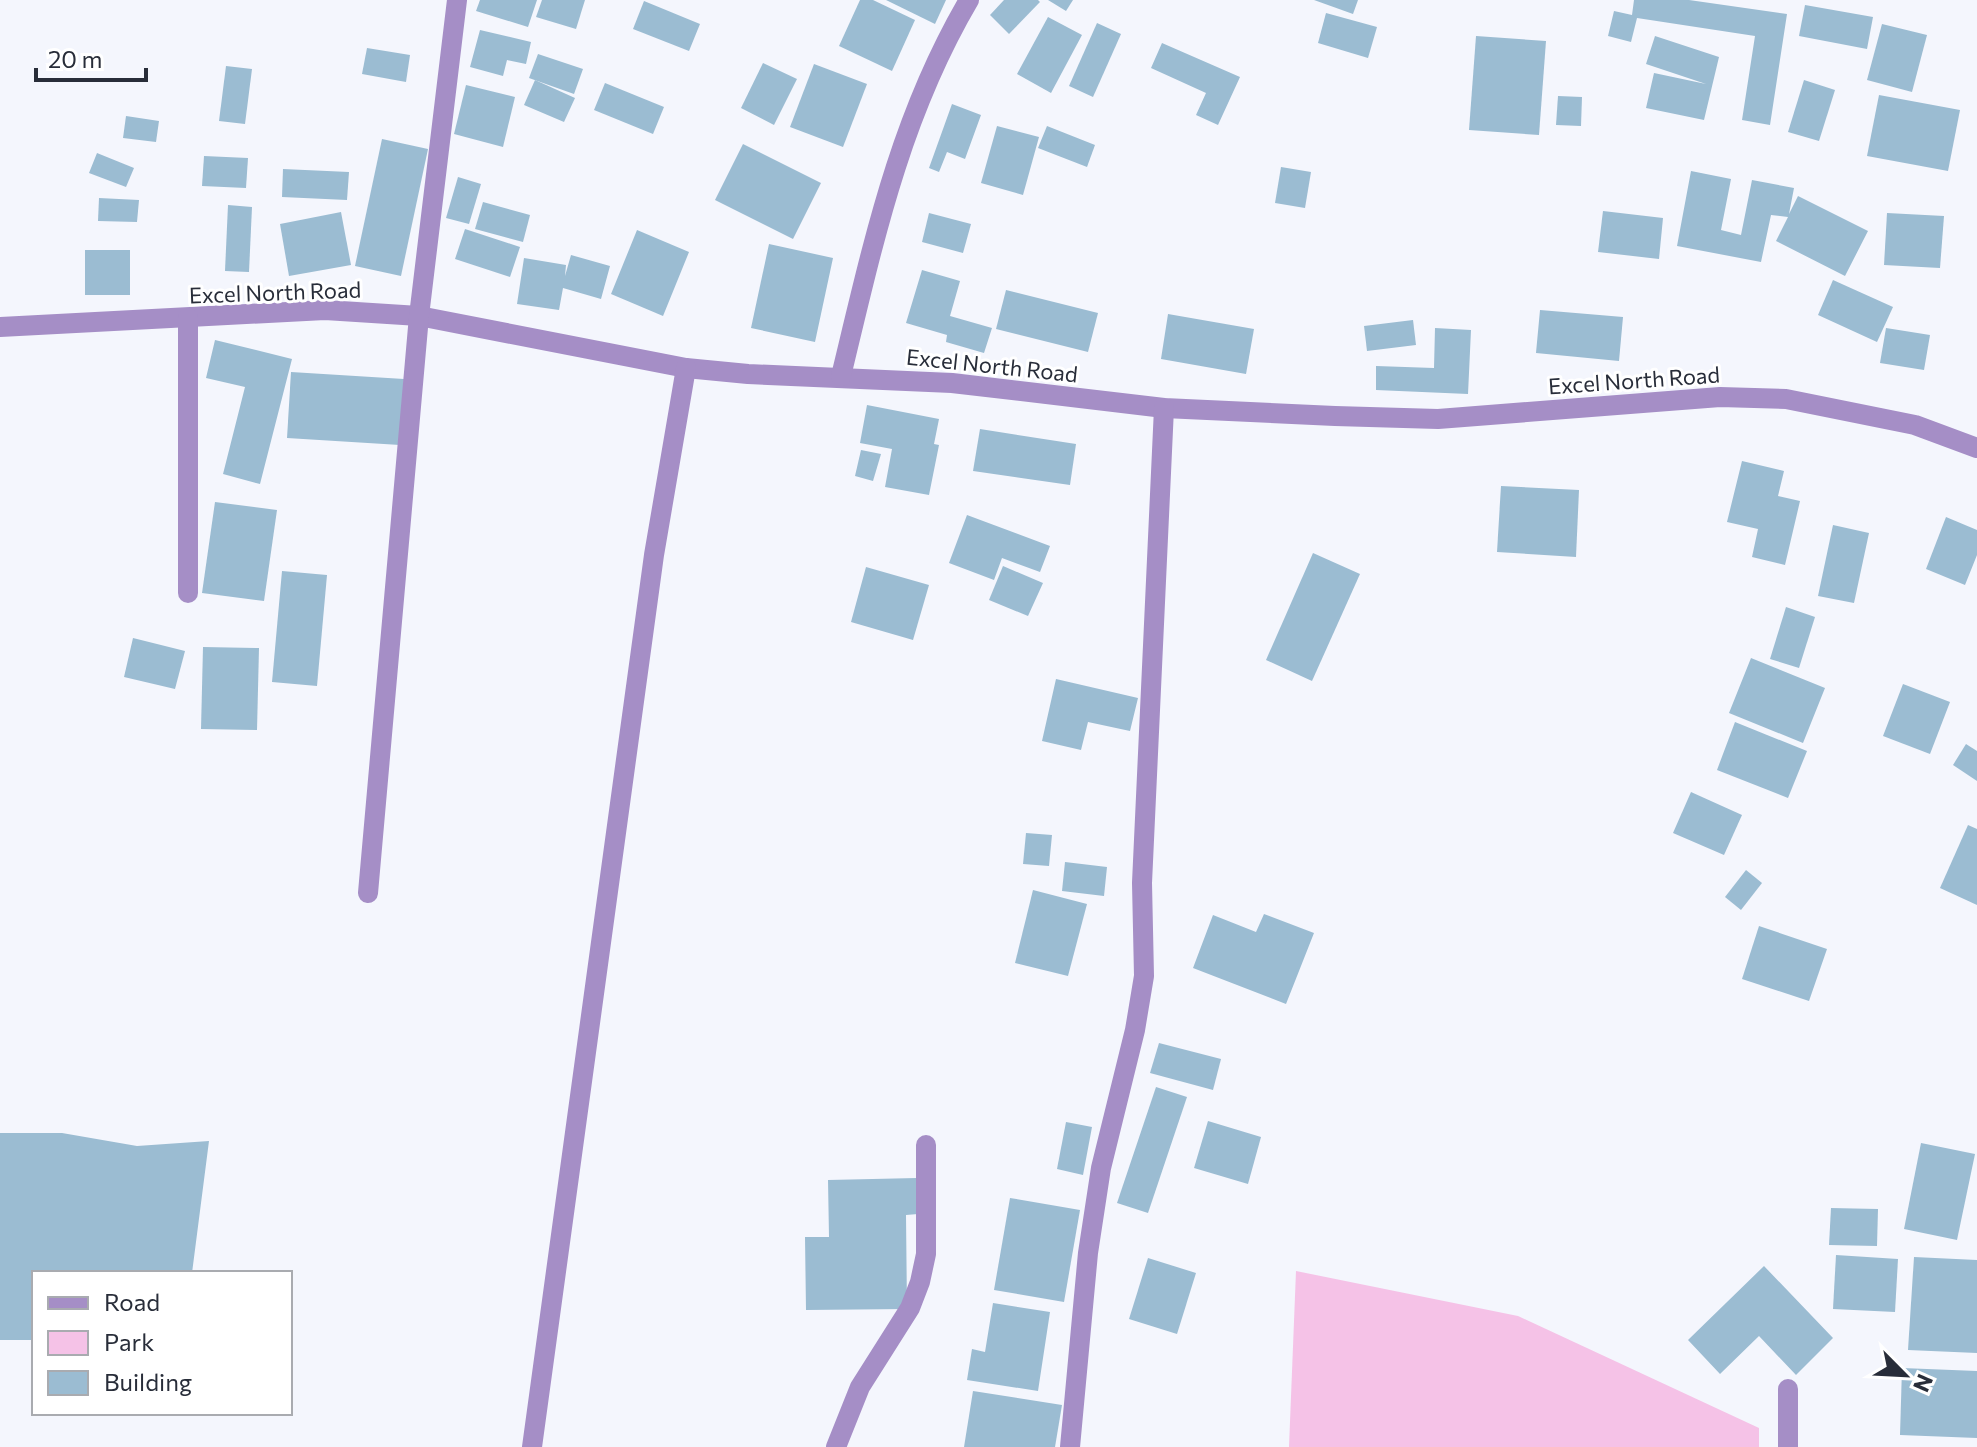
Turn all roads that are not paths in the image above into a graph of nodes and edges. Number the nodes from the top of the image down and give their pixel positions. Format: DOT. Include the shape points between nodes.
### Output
graph roads {
  1 [pos="457,0"];
  2 [pos="969,0"];
  3 [pos="419,316"];
  4 [pos="188,318"];
  5 [pos="0,327"];
  6 [pos="686,368"];
  7 [pos="841,376"];
  8 [pos="1164,408"];
  9 [pos="1977,448"];
  10 [pos="188,593"];
  11 [pos="368,893"];
  12 [pos="926,1145"];
  13 [pos="1788,1389"];
  14 [pos="532,1447"];
  15 [pos="836,1447"];
  16 [pos="1070,1447"];
  17 [pos="1788,1447"];
  1 -- 3 [label="street"];
  2 -- 7 [label="street" via="891,171"];
  3 -- 4 [label="street, Excel North Road" via="325,310"];
  3 -- 6 [label="street, Excel North Road"];
  3 -- 11 [label="street"];
  4 -- 5 [label="street, Excel North Road"];
  4 -- 10 [label="street"];
  6 -- 7 [label="street, Excel North Road"];
  6 -- 14 [label="street" via="654,555"];
  7 -- 8 [label="street, Excel North Road"];
  8 -- 9 [label="street, Excel North Road" via="1438,419 1720,397 1786,399 1915,425"];
  8 -- 16 [label="street" via="1142,883 1144,976 1101,1168"];
  12 -- 15 [label="street" via="926,1254 920,1282 910,1308 860,1387"];
  13 -- 17 [label="street"];
}
